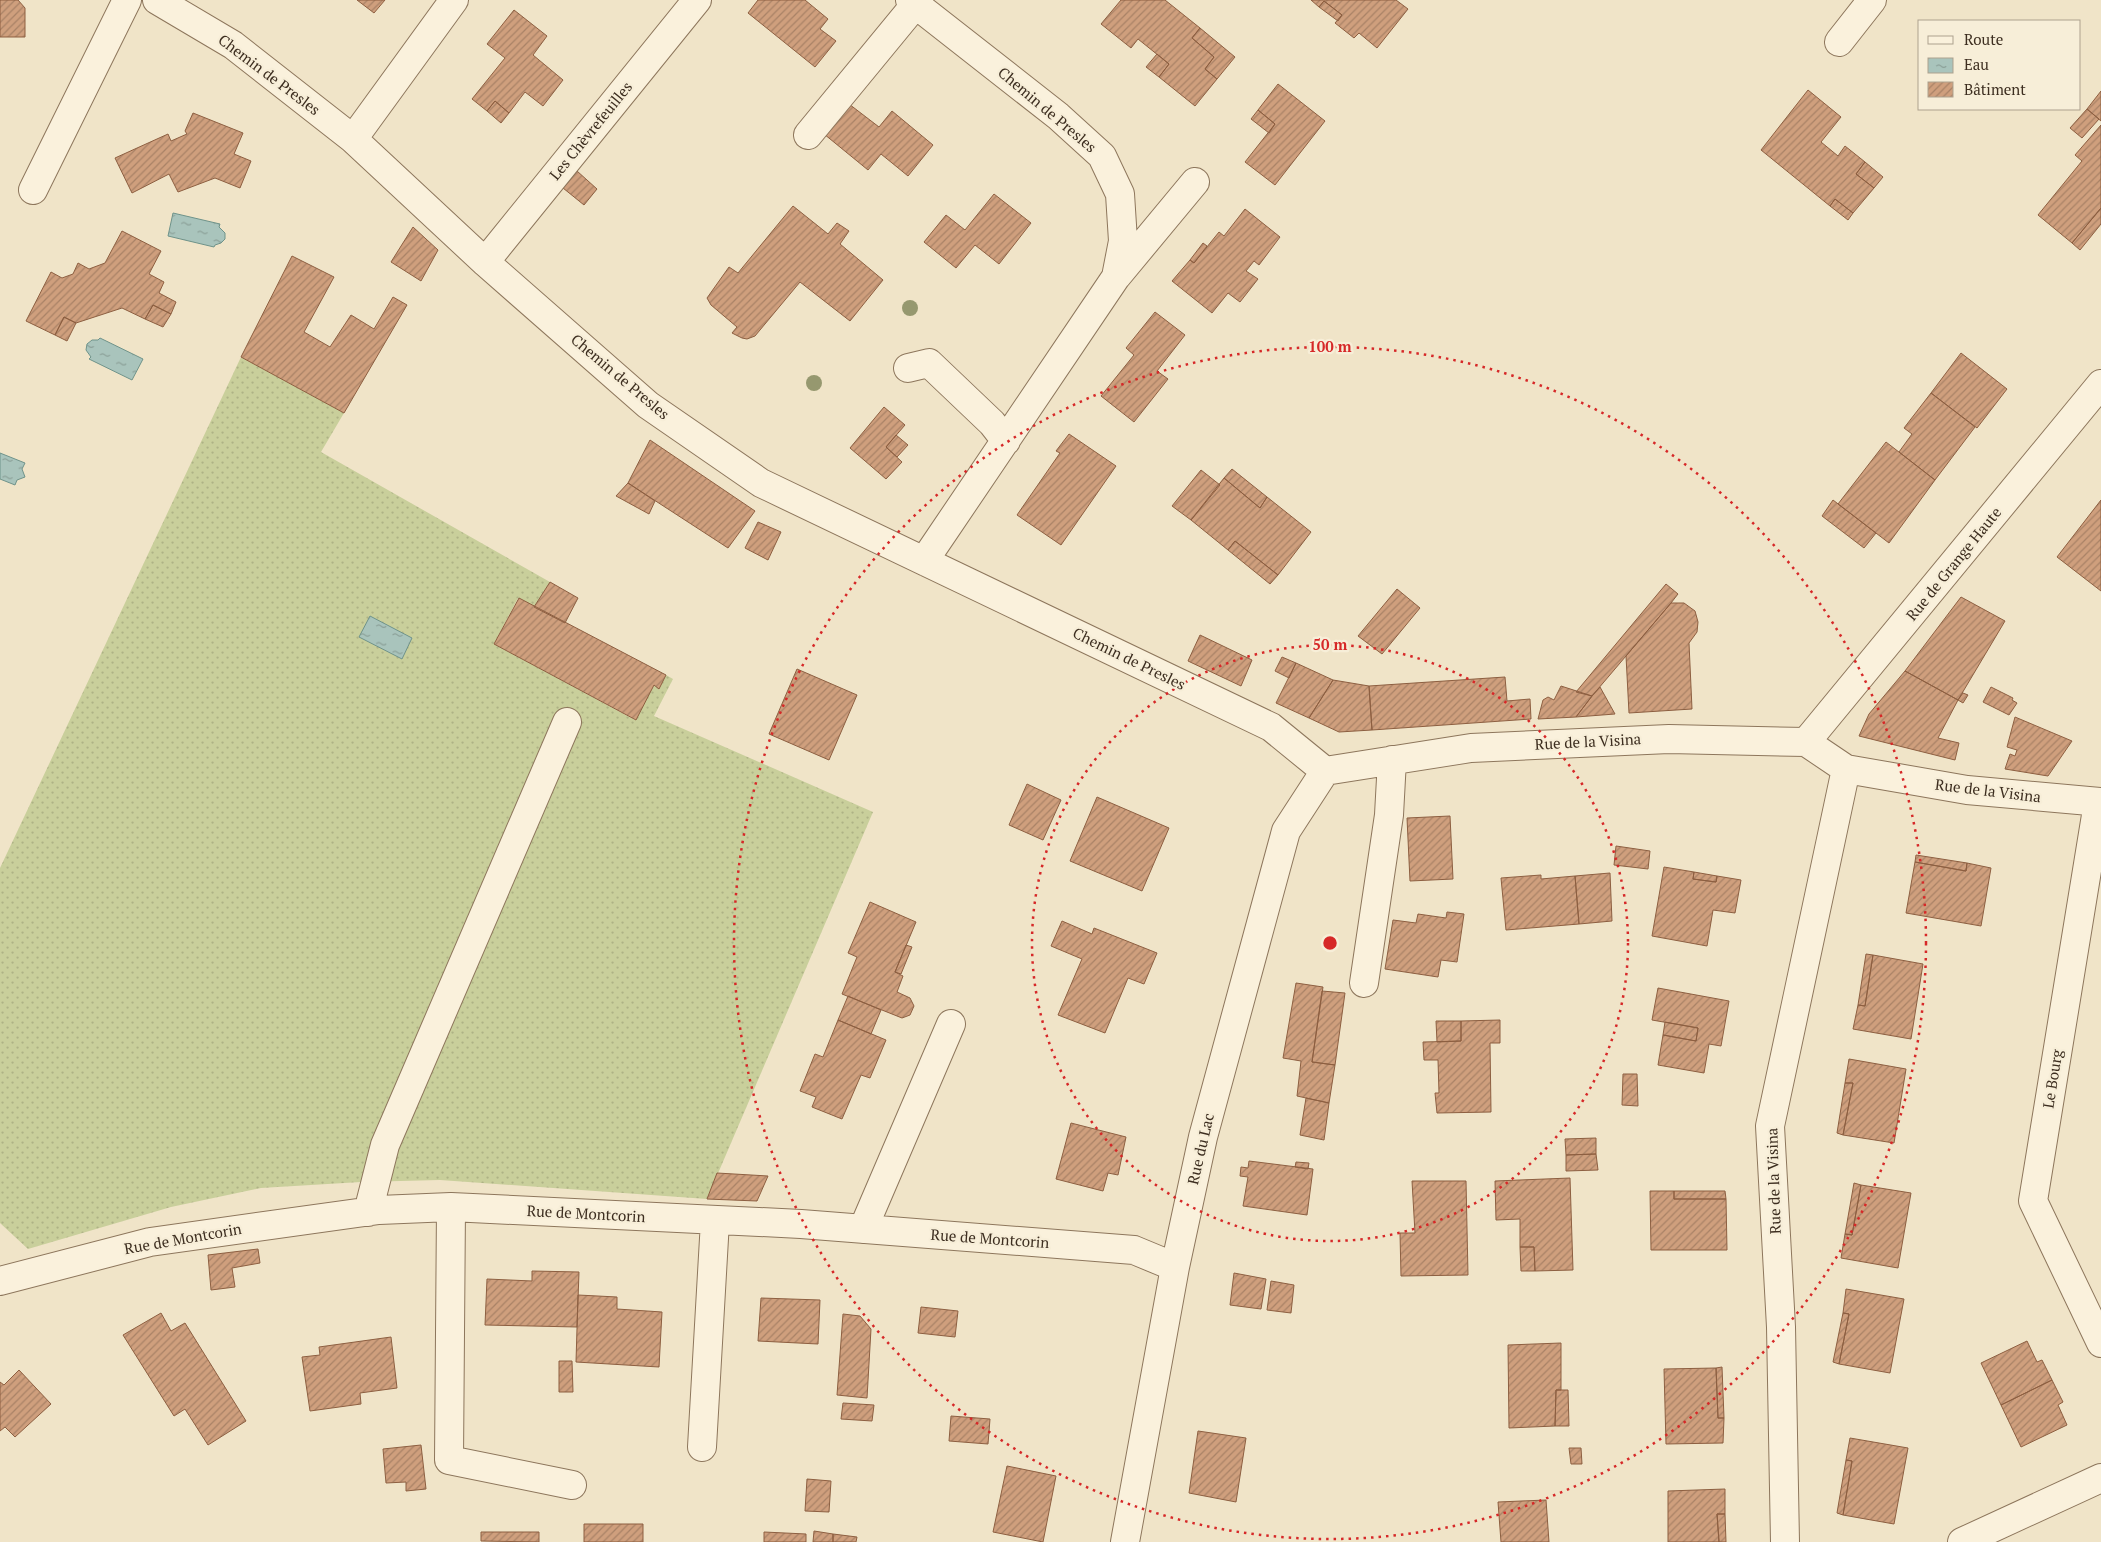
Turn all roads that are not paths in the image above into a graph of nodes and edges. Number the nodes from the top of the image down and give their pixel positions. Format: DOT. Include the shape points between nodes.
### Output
graph roads {
  1 [pos="127,0"];
  2 [pos="157,0"];
  3 [pos="454,0"];
  4 [pos="697,0"];
  5 [pos="1872,0"];
  6 [pos="915,1"];
  7 [pos="1839,42"];
  8 [pos="808,136"];
  9 [pos="353,139"];
  10 [pos="1195,182"];
  11 [pos="33,190"];
  12 [pos="485,262"];
  13 [pos="1116,277"];
  14 [pos="908,368"];
  15 [pos="2101,384"];
  16 [pos="1006,441"];
  17 [pos="924,561"];
  18 [pos="567,722"];
  19 [pos="1806,742"];
  20 [pos="1392,760"];
  21 [pos="1846,768"];
  22 [pos="1325,771"];
  23 [pos="2100,802"];
  24 [pos="1364,983"];
  25 [pos="951,1024"];
  26 [pos="451,1206"];
  27 [pos="368,1212"];
  28 [pos="715,1221"];
  29 [pos="863,1229"];
  30 [pos="1174,1268"];
  31 [pos="0,1281"];
  32 [pos="2101,1343"];
  33 [pos="702,1447"];
  34 [pos="2101,1478"];
  35 [pos="572,1485"];
  36 [pos="1125,1542"];
  37 [pos="1785,1542"];
  38 [pos="1962,1542"];
  1 -- 11 [label="street"];
  2 -- 9 [label="street, Chemin de Presles" via="233,45"];
  3 -- 9 [label="street"];
  4 -- 12 [label="street, Les Chèvrefeuilles"];
  5 -- 7 [label="street"];
  6 -- 8 [label="street, Chemin de Presles"];
  6 -- 13 [label="street, Chemin de Presles" via="1058,116 1102,156 1120,194 1123,241"];
  9 -- 12 [label="street, Chemin de Presles"];
  10 -- 13 [label="street, Chemin de Presles"];
  12 -- 17 [label="street, Chemin de Presles" via="648,405 761,483"];
  13 -- 16 [label="street, Chemin de Presles"];
  14 -- 16 [label="street" via="929,362 992,423"];
  15 -- 19 [label="street, Rue de Grange Haute"];
  16 -- 17 [label="street, Chemin de Presles"];
  17 -- 22 [label="street, Chemin de Presles" via="1272,727"];
  18 -- 27 [label="street" via="385,1145"];
  19 -- 20 [label="street, Rue de la Visina" via="1669,739 1471,748"];
  19 -- 21 [label="street, Rue de la Visina"];
  20 -- 22 [label="street, Rue de la Visina"];
  20 -- 24 [label="street" via="1388,816"];
  21 -- 23 [label="street, Rue de la Visina" via="1967,790"];
  21 -- 37 [label="street, Rue de la Visina" via="1770,1126 1781,1327"];
  22 -- 30 [label="street, Rue du Lac" via="1286,831 1202,1137"];
  23 -- 32 [label="street, Le Bourg" via="2033,1201"];
  25 -- 29 [label="street"];
  26 -- 27 [label="street, Rue de Montcorin"];
  26 -- 28 [label="street, Rue de Montcorin"];
  26 -- 35 [label="street" via="449,1460"];
  27 -- 31 [label="street, Rue de Montcorin" via="150,1242"];
  28 -- 29 [label="street, Rue de Montcorin"];
  28 -- 33 [label="street"];
  29 -- 30 [label="street, Rue de Montcorin" via="1134,1250"];
  30 -- 36 [label="street, Rue du Lac"];
  34 -- 38 [label="street"];
}
